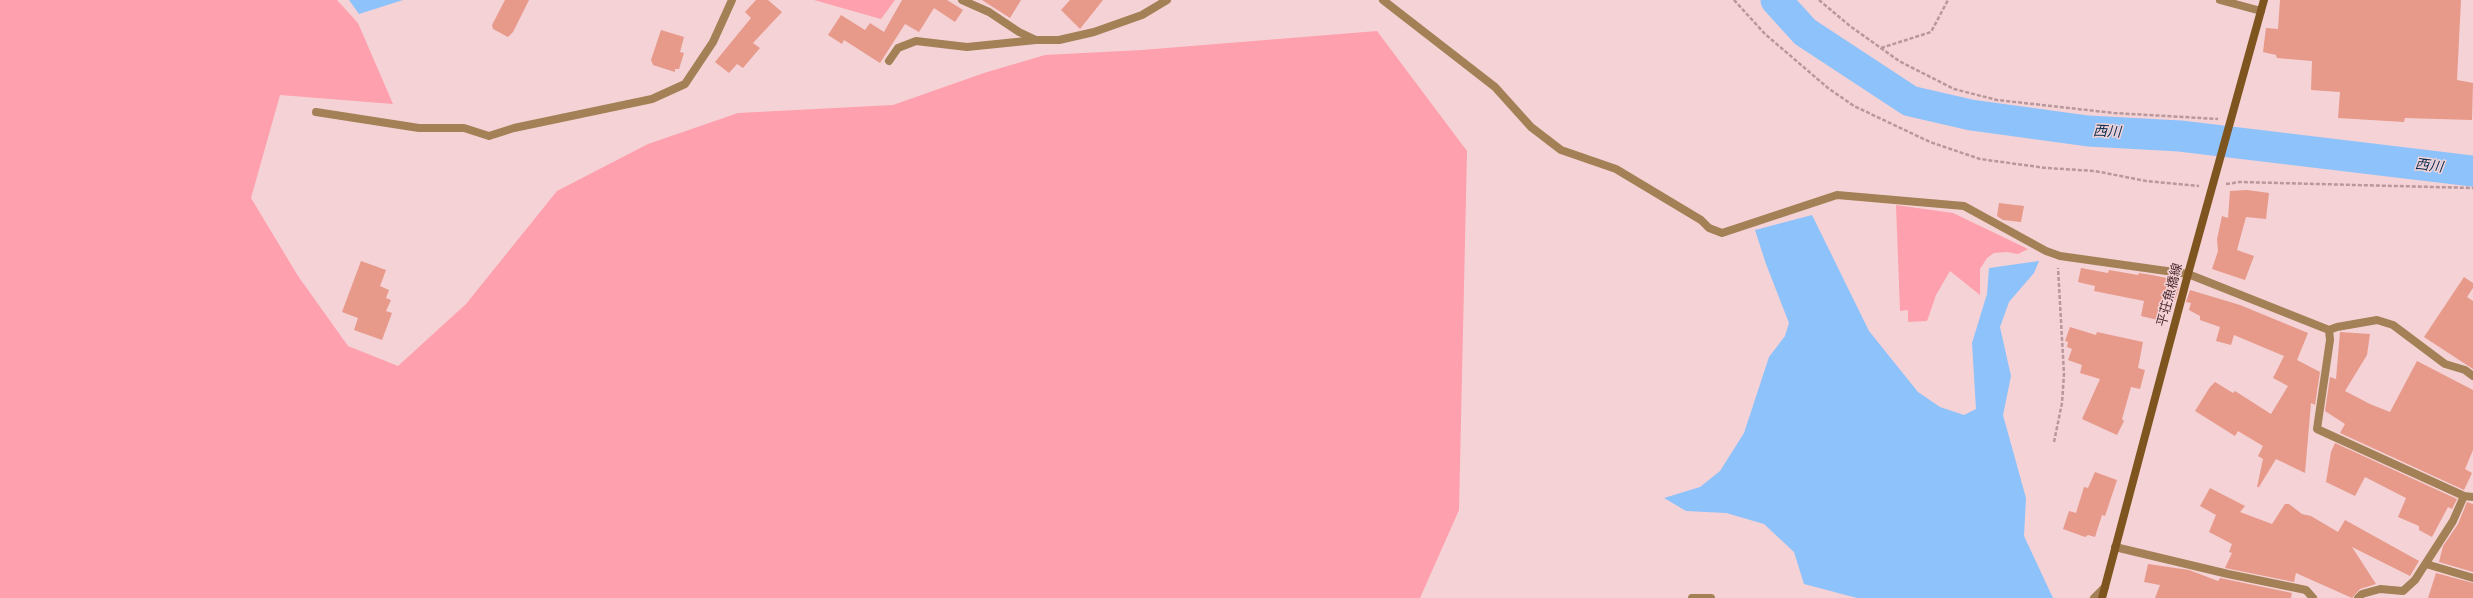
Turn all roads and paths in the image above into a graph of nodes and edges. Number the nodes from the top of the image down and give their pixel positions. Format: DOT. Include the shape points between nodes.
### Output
graph roads {
  1 [pos="732,0"];
  2 [pos="962,0"];
  3 [pos="1167,0"];
  4 [pos="1383,0"];
  5 [pos="1734,0"];
  6 [pos="1819,0"];
  7 [pos="1948,0"];
  8 [pos="2220,0"];
  9 [pos="2264,0"];
  10 [pos="2261,11"];
  11 [pos="1036,40"];
  12 [pos="1881,48"];
  13 [pos="889,61"];
  14 [pos="316,112"];
  15 [pos="2230,122"];
  16 [pos="2212,185"];
  17 [pos="2473,188"];
  18 [pos="2058,256"];
  19 [pos="2188,274"];
  20 [pos="2329,330"];
  21 [pos="2473,376"];
  22 [pos="2054,442"];
  23 [pos="2464,496"];
  24 [pos="2473,497"];
  25 [pos="2115,547"];
  26 [pos="2426,564"];
  27 [pos="2473,578"];
  28 [pos="2105,587"];
  29 [pos="2404,594"];
  30 [pos="1692,598"];
  31 [pos="1711,598"];
  32 [pos="2094,598"];
  33 [pos="2102,598"];
  34 [pos="2313,598"];
  35 [pos="2358,598"];
  1 -- 14 [label="street" via="713,42 685,84 652,99 514,128 489,136 464,128 419,128"];
  2 -- 11 [label="street"];
  3 -- 11 [label="street" via="1142,15 1094,32 1059,40"];
  4 -- 18 [label="street" via="1495,87 1531,127 1561,150 1616,169 1701,220 1709,228 1722,233 1837,195 1964,206"];
  5 -- 16 [label="path" via="1765,34 1828,88 1854,106 1930,142 1980,159 2046,168 2095,171 2179,185"];
  6 -- 12 [label="path"];
  7 -- 12 [label="path" via="1931,32"];
  8 -- 10 [label="street"];
  9 -- 10 [label="main road, 平荘魚橋線"];
  10 -- 15 [label="main road, 平荘魚橋線"];
  11 -- 13 [label="street" via="967,48 916,41 898,48"];
  12 -- 15 [label="path" via="1924,75 1954,89 1997,100"];
  15 -- 16 [label="main road, 平荘魚橋線"];
  16 -- 17 [label="path" via="2240,182"];
  16 -- 19 [label="main road, 平荘魚橋線"];
  18 -- 19 [label="street"];
  18 -- 22 [label="path" via="2064,374 2062,403"];
  19 -- 20 [label="street"];
  19 -- 25 [label="main road, 平荘魚橋線"];
  20 -- 21 [label="street" via="2377,320 2393,325 2445,364 2465,370"];
  20 -- 23 [label="street" via="2330,340 2317,430"];
  23 -- 24 [label="street"];
  23 -- 26 [label="street" via="2453,521"];
  25 -- 28 [label="main road, 平荘魚橋線"];
  25 -- 34 [label="street" via="2306,590"];
  26 -- 27 [label="street"];
  26 -- 29 [label="street"];
  28 -- 32 [label="street"];
  28 -- 33 [label="main road, 平荘魚橋線"];
  29 -- 35 [label="street" via="2380,589 2362,594"];
  30 -- 31 [label="street"];
}
